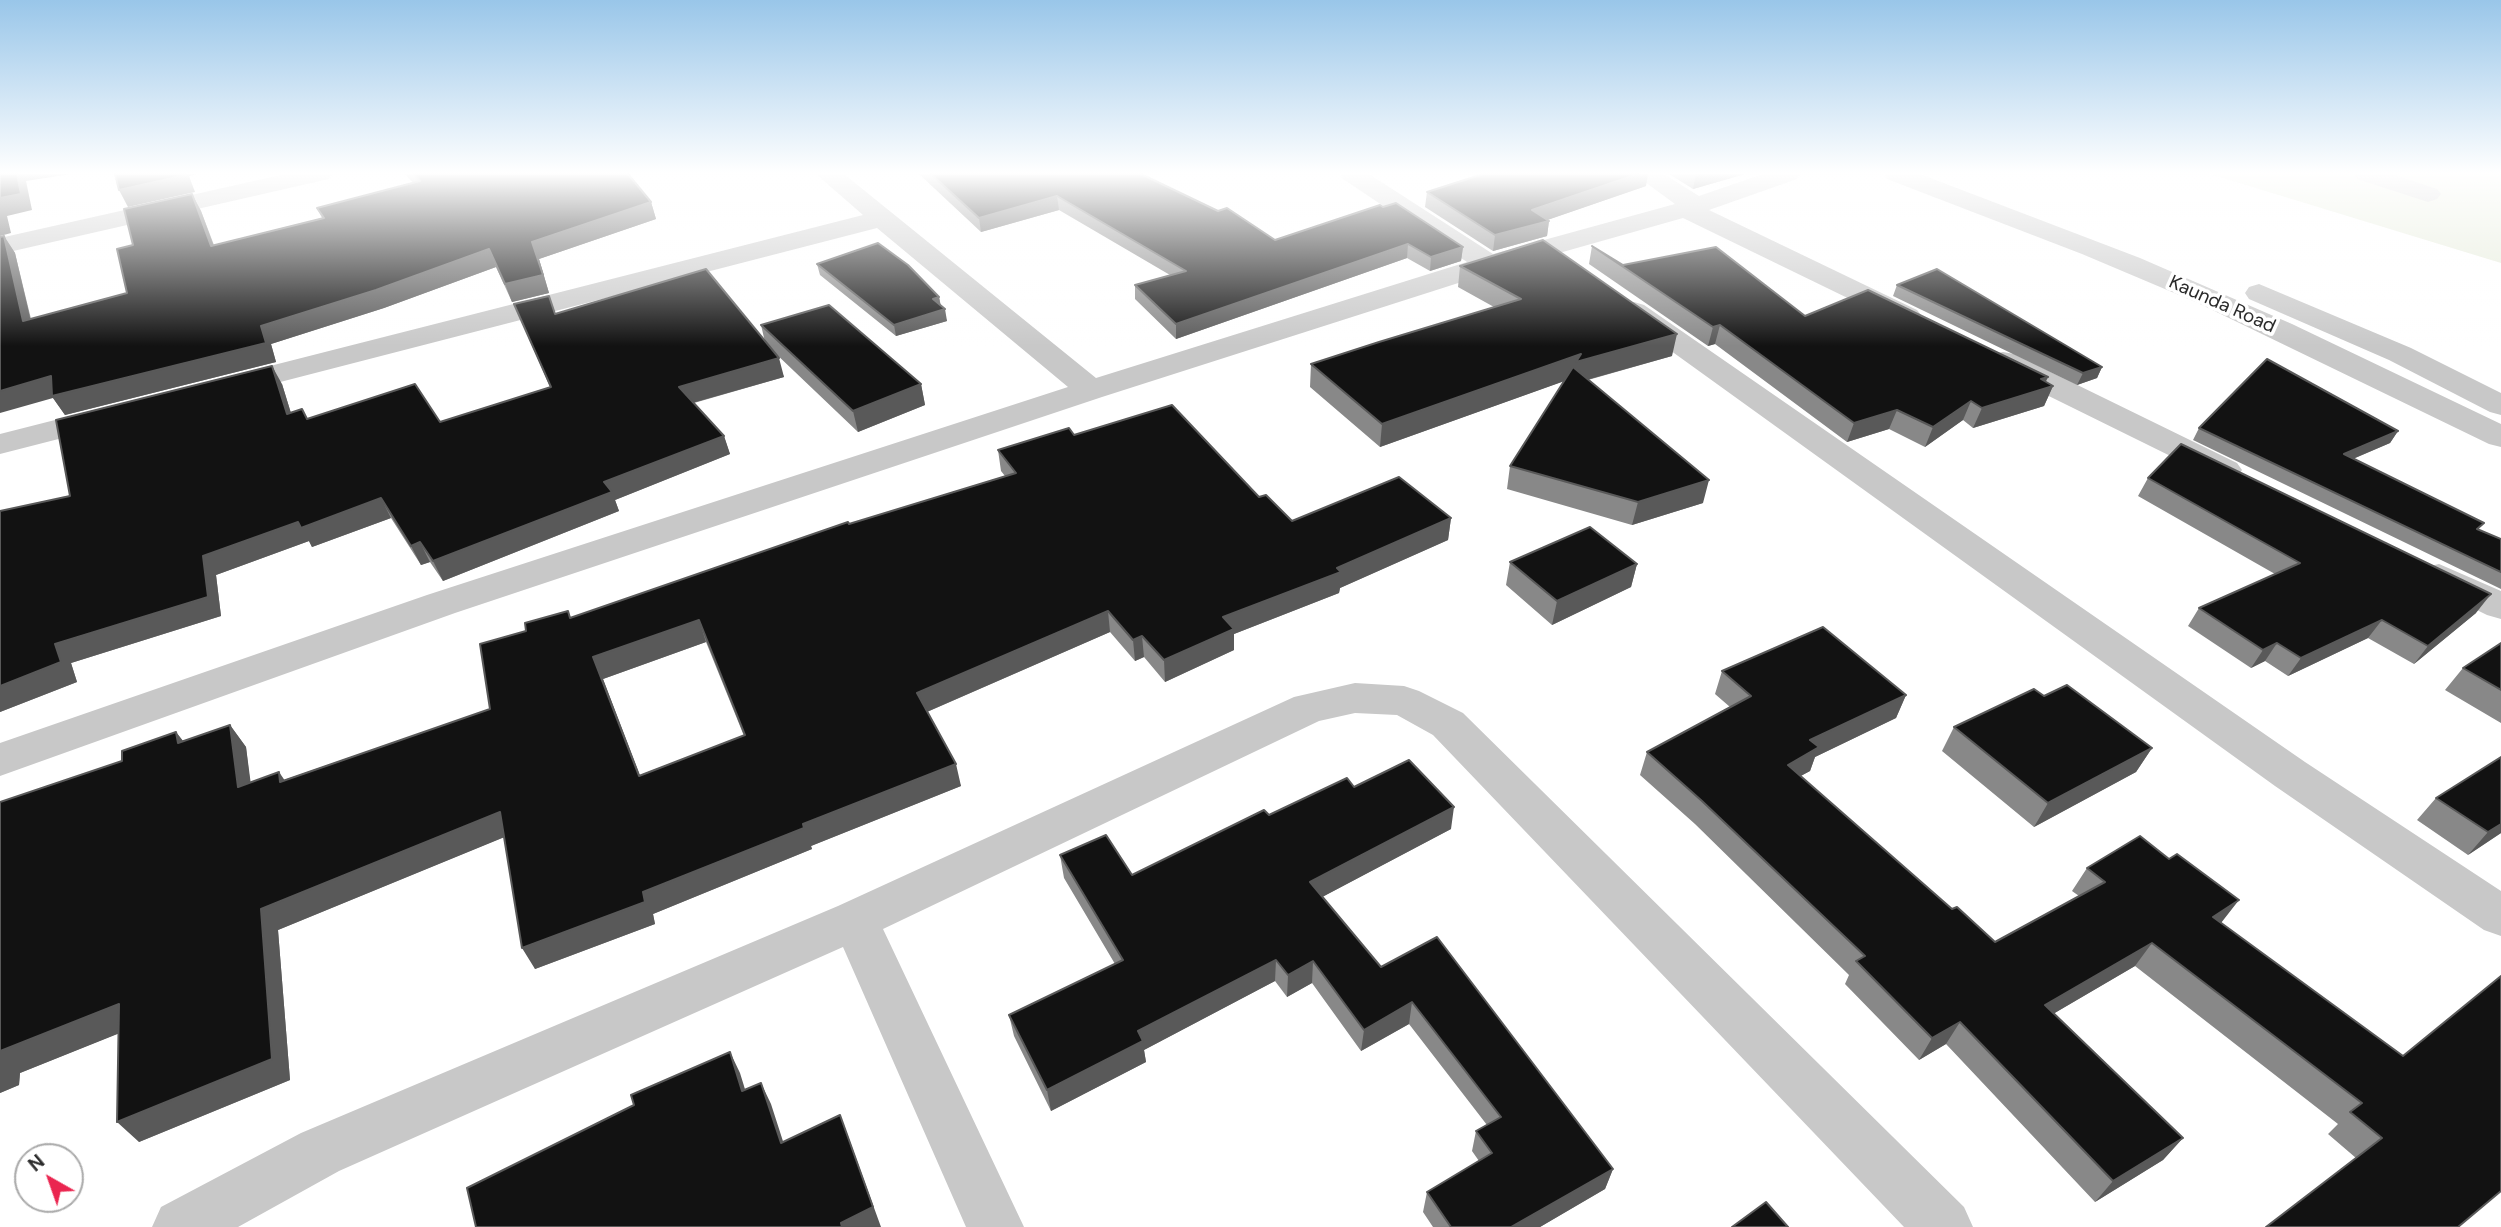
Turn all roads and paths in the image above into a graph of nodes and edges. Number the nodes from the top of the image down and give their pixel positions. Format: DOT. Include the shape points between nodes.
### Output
graph roads {
  1 [pos="66,231"];
  2 [pos="832,231"];
  3 [pos="895,231"];
  4 [pos="1439,231"];
  5 [pos="1604,231"];
  6 [pos="1739,231"];
  7 [pos="2050,231"];
  8 [pos="2108,231"];
  9 [pos="0,246"];
  10 [pos="1544,248"];
  11 [pos="1489,264"];
  12 [pos="1928,326"];
  13 [pos="1977,349"];
  14 [pos="1091,390"];
  15 [pos="195,395"];
  16 [pos="2501,405"];
  17 [pos="143,408"];
  18 [pos="2501,437"];
  19 [pos="0,444"];
  20 [pos="2256,485"];
  21 [pos="2415,564"];
  22 [pos="2501,606"];
  23 [pos="0,760"];
  24 [pos="2501,916"];
  25 [pos="855,920"];
  26 [pos="181,1227"];
  27 [pos="995,1227"];
  28 [pos="1944,1227"];
  1 -- 9 [label="street"];
  2 -- 15 [label="street"];
  3 -- 14 [label="street"];
  4 -- 11 [label="street"];
  5 -- 10 [label="street"];
  6 -- 12 [label="street"];
  7 -- 18 [label="street, Kaunda Road" via="2208,298"];
  8 -- 16 [label="street" via="2400,354"];
  10 -- 11 [label="street"];
  10 -- 24 [label="street" via="2290,774"];
  11 -- 14 [label="street"];
  13 -- 20 [label="street"];
  14 -- 23 [label="street" via="441,604"];
  17 -- 19 [label="street"];
  21 -- 22 [label="street"];
  25 -- 26 [label="street" via="320,1152"];
  25 -- 27 [label="street"];
  25 -- 28 [label="street" via="1309,708 1355,698 1404,701 1448,724"];
}
